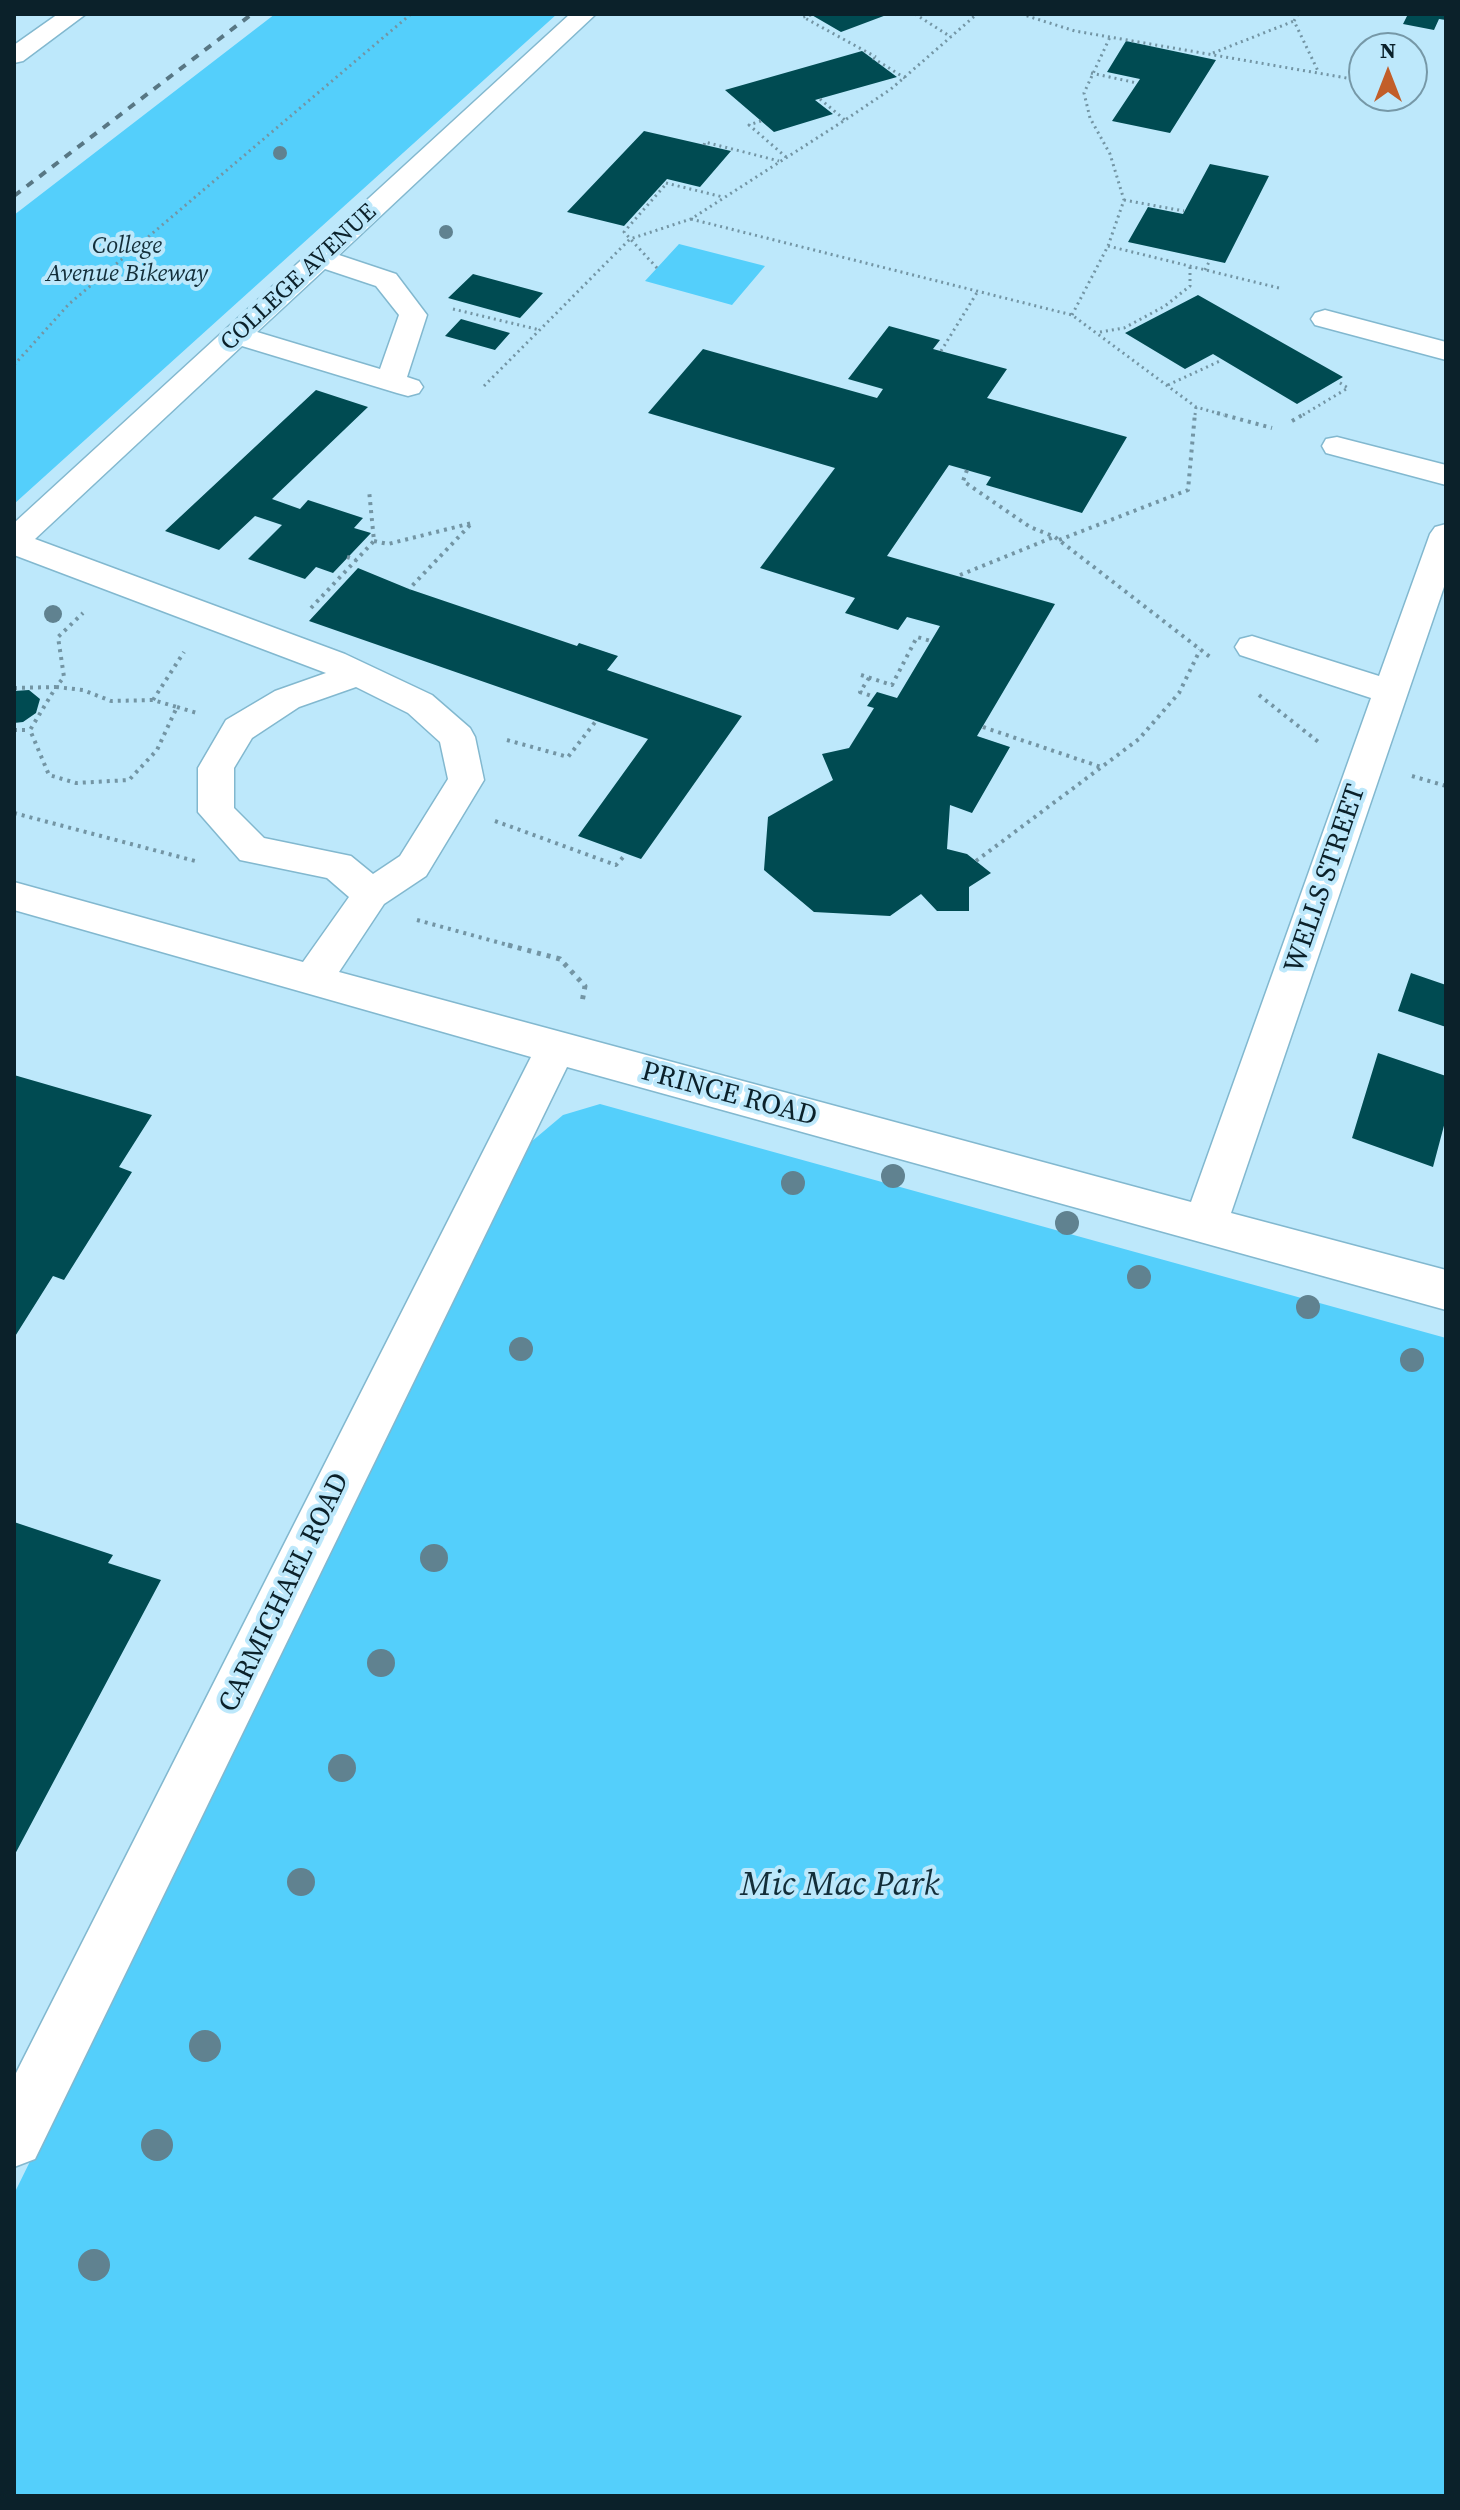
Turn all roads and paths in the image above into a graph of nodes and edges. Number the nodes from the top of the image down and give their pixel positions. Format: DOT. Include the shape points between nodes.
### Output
graph roads {
  1 [pos="74,14"];
  2 [pos="411,14"];
  3 [pos="584,14"];
  4 [pos="915,14"];
  5 [pos="977,14"];
  6 [pos="1021,14"];
  7 [pos="1298,14"];
  8 [pos="811,15"];
  9 [pos="1294,21"];
  10 [pos="952,37"];
  11 [pos="1110,37"];
  12 [pos="1213,53"];
  13 [pos="14,56"];
  14 [pos="1318,72"];
  15 [pos="1091,73"];
  16 [pos="905,78"];
  17 [pos="1348,78"];
  18 [pos="1137,83"];
  19 [pos="820,99"];
  20 [pos="845,120"];
  21 [pos="761,121"];
  22 [pos="704,145"];
  23 [pos="786,157"];
  24 [pos="779,161"];
  25 [pos="724,197"];
  26 [pos="1124,200"];
  27 [pos="1184,211"];
  28 [pos="691,219"];
  29 [pos="630,239"];
  30 [pos="1108,246"];
  31 [pos="320,258"];
  32 [pos="1210,260"];
  33 [pos="1190,266"];
  34 [pos="657,268"];
  35 [pos="1205,270"];
  36 [pos="1279,288"];
  37 [pos="978,291"];
  38 [pos="444,307"];
  39 [pos="491,310"];
  40 [pos="1072,315"];
  41 [pos="484,317"];
  42 [pos="1325,319"];
  43 [pos="540,330"];
  44 [pos="1098,332"];
  45 [pos="237,335"];
  46 [pos="941,351"];
  47 [pos="1446,351"];
  48 [pos="1222,360"];
  49 [pos="14,365"];
  50 [pos="1337,381"];
  51 [pos="1168,385"];
  52 [pos="484,386"];
  53 [pos="1196,407"];
  54 [pos="1292,421"];
  55 [pos="1272,428"];
  56 [pos="1337,446"];
  57 [pos="967,470"];
  58 [pos="1446,475"];
  59 [pos="369,490"];
  60 [pos="1446,534"];
  61 [pos="1057,538"];
  62 [pos="374,541"];
  63 [pos="14,542"];
  64 [pos="347,557"];
  65 [pos="356,560"];
  66 [pos="960,575"];
  67 [pos="409,589"];
  68 [pos="89,607"];
  69 [pos="309,610"];
  70 [pos="931,641"];
  71 [pos="191,644"];
  72 [pos="1252,647"];
  73 [pos="1200,650"];
  74 [pos="1212,659"];
  75 [pos="358,674"];
  76 [pos="861,675"];
  77 [pos="869,678"];
  78 [pos="56,687"];
  79 [pos="1249,687"];
  80 [pos="14,688"];
  81 [pos="1389,691"];
  82 [pos="874,697"];
  83 [pos="153,700"];
  84 [pos="177,707"];
  85 [pos="203,715"];
  86 [pos="596,721"];
  87 [pos="983,727"];
  88 [pos="14,730"];
  89 [pos="30,730"];
  90 [pos="497,737"];
  91 [pos="1321,744"];
  92 [pos="1101,767"];
  93 [pos="1411,776"];
  94 [pos="1446,786"];
  95 [pos="491,820"];
  96 [pos="626,854"];
  97 [pos="976,861"];
  98 [pos="371,894"];
  99 [pos="14,896"];
  100 [pos="312,980"];
  101 [pos="556,1048"];
  102 [pos="1205,1224"];
  103 [pos="1446,1290"];
  104 [pos="14,2138"];
  1 -- 13 [label="street"];
  2 -- 49 [label="path" via="69,304"];
  3 -- 31 [label="street, COLLEGE AVENUE"];
  4 -- 10 [label="path"];
  5 -- 10 [label="path"];
  6 -- 11 [label="path"];
  7 -- 9 [label="path"];
  8 -- 16 [label="path" via="803,17"];
  9 -- 12 [label="path"];
  9 -- 14 [label="path"];
  10 -- 16 [label="path"];
  11 -- 12 [label="path"];
  11 -- 15 [label="path"];
  12 -- 14 [label="path"];
  14 -- 17 [label="path"];
  15 -- 18 [label="path"];
  15 -- 26 [label="path" via="1084,93 1090,118 1110,154"];
  16 -- 20 [label="path"];
  19 -- 20 [label="path"];
  20 -- 23 [label="path"];
  21 -- 23 [label="path" via="749,125"];
  22 -- 24 [label="path"];
  23 -- 24 [label="path"];
  24 -- 25 [label="path"];
  25 -- 28 [label="path"];
  25 -- 29 [label="path" via="666,183 624,232"];
  26 -- 27 [label="path"];
  26 -- 30 [label="path"];
  28 -- 29 [label="path"];
  28 -- 37 [label="path"];
  29 -- 34 [label="path"];
  29 -- 43 [label="path"];
  30 -- 33 [label="path"];
  30 -- 40 [label="path"];
  31 -- 45 [label="street, COLLEGE AVENUE"];
  31 -- 45 [label="street" via="386,280 413,315 399,384"];
  32 -- 35 [label="path"];
  33 -- 35 [label="path"];
  33 -- 44 [label="path" via="1190,286 1165,306 1145,320"];
  35 -- 36 [label="path"];
  37 -- 40 [label="path"];
  37 -- 46 [label="path"];
  38 -- 41 [label="path"];
  39 -- 41 [label="path"];
  40 -- 44 [label="path"];
  41 -- 43 [label="path"];
  42 -- 47 [label="street"];
  43 -- 52 [label="path"];
  44 -- 51 [label="path"];
  45 -- 63 [label="street, COLLEGE AVENUE"];
  48 -- 51 [label="path"];
  50 -- 54 [label="path" via="1348,388"];
  51 -- 53 [label="path"];
  53 -- 55 [label="path"];
  53 -- 61 [label="path" via="1188,490"];
  56 -- 58 [label="street"];
  57 -- 61 [label="path" via="963,481 1030,527"];
  59 -- 62 [label="path"];
  60 -- 81 [label="street, WELLS STREET"];
  61 -- 66 [label="path"];
  61 -- 73 [label="path"];
  62 -- 65 [label="path"];
  62 -- 67 [label="path" via="388,544 472,523"];
  63 -- 75 [label="street"];
  64 -- 65 [label="path"];
  65 -- 69 [label="path"];
  68 -- 78 [label="path" via="58,637 64,677"];
  70 -- 77 [label="path" via="917,637 892,685"];
  71 -- 83 [label="path"];
  72 -- 81 [label="street"];
  73 -- 74 [label="path"];
  73 -- 92 [label="path" via="1179,693 1139,739"];
  75 -- 98 [label="street" via="420,704 457,737 466,780 413,866"];
  75 -- 98 [label="street" via="287,699 239,729 216,768 216,812 253,850 338,866"];
  76 -- 77 [label="path"];
  77 -- 82 [label="path" via="860,692"];
  78 -- 80 [label="path"];
  78 -- 83 [label="path" via="111,701"];
  78 -- 89 [label="path"];
  79 -- 91 [label="path"];
  81 -- 102 [label="street, WELLS STREET"];
  83 -- 84 [label="path"];
  84 -- 85 [label="path"];
  84 -- 89 [label="path" via="157,750 129,780 76,783 49,775"];
  86 -- 90 [label="path" via="568,757"];
  87 -- 92 [label="path"];
  88 -- 89 [label="path"];
  92 -- 97 [label="path"];
  93 -- 94 [label="path"];
  95 -- 96 [label="path" via="616,865"];
  98 -- 100 [label="street"];
  99 -- 100 [label="street, PRINCE ROAD"];
  100 -- 101 [label="street, PRINCE ROAD"];
  101 -- 102 [label="street, PRINCE ROAD"];
  101 -- 104 [label="street, CARMICHAEL ROAD"];
  102 -- 103 [label="street, PRINCE ROAD"];
}
